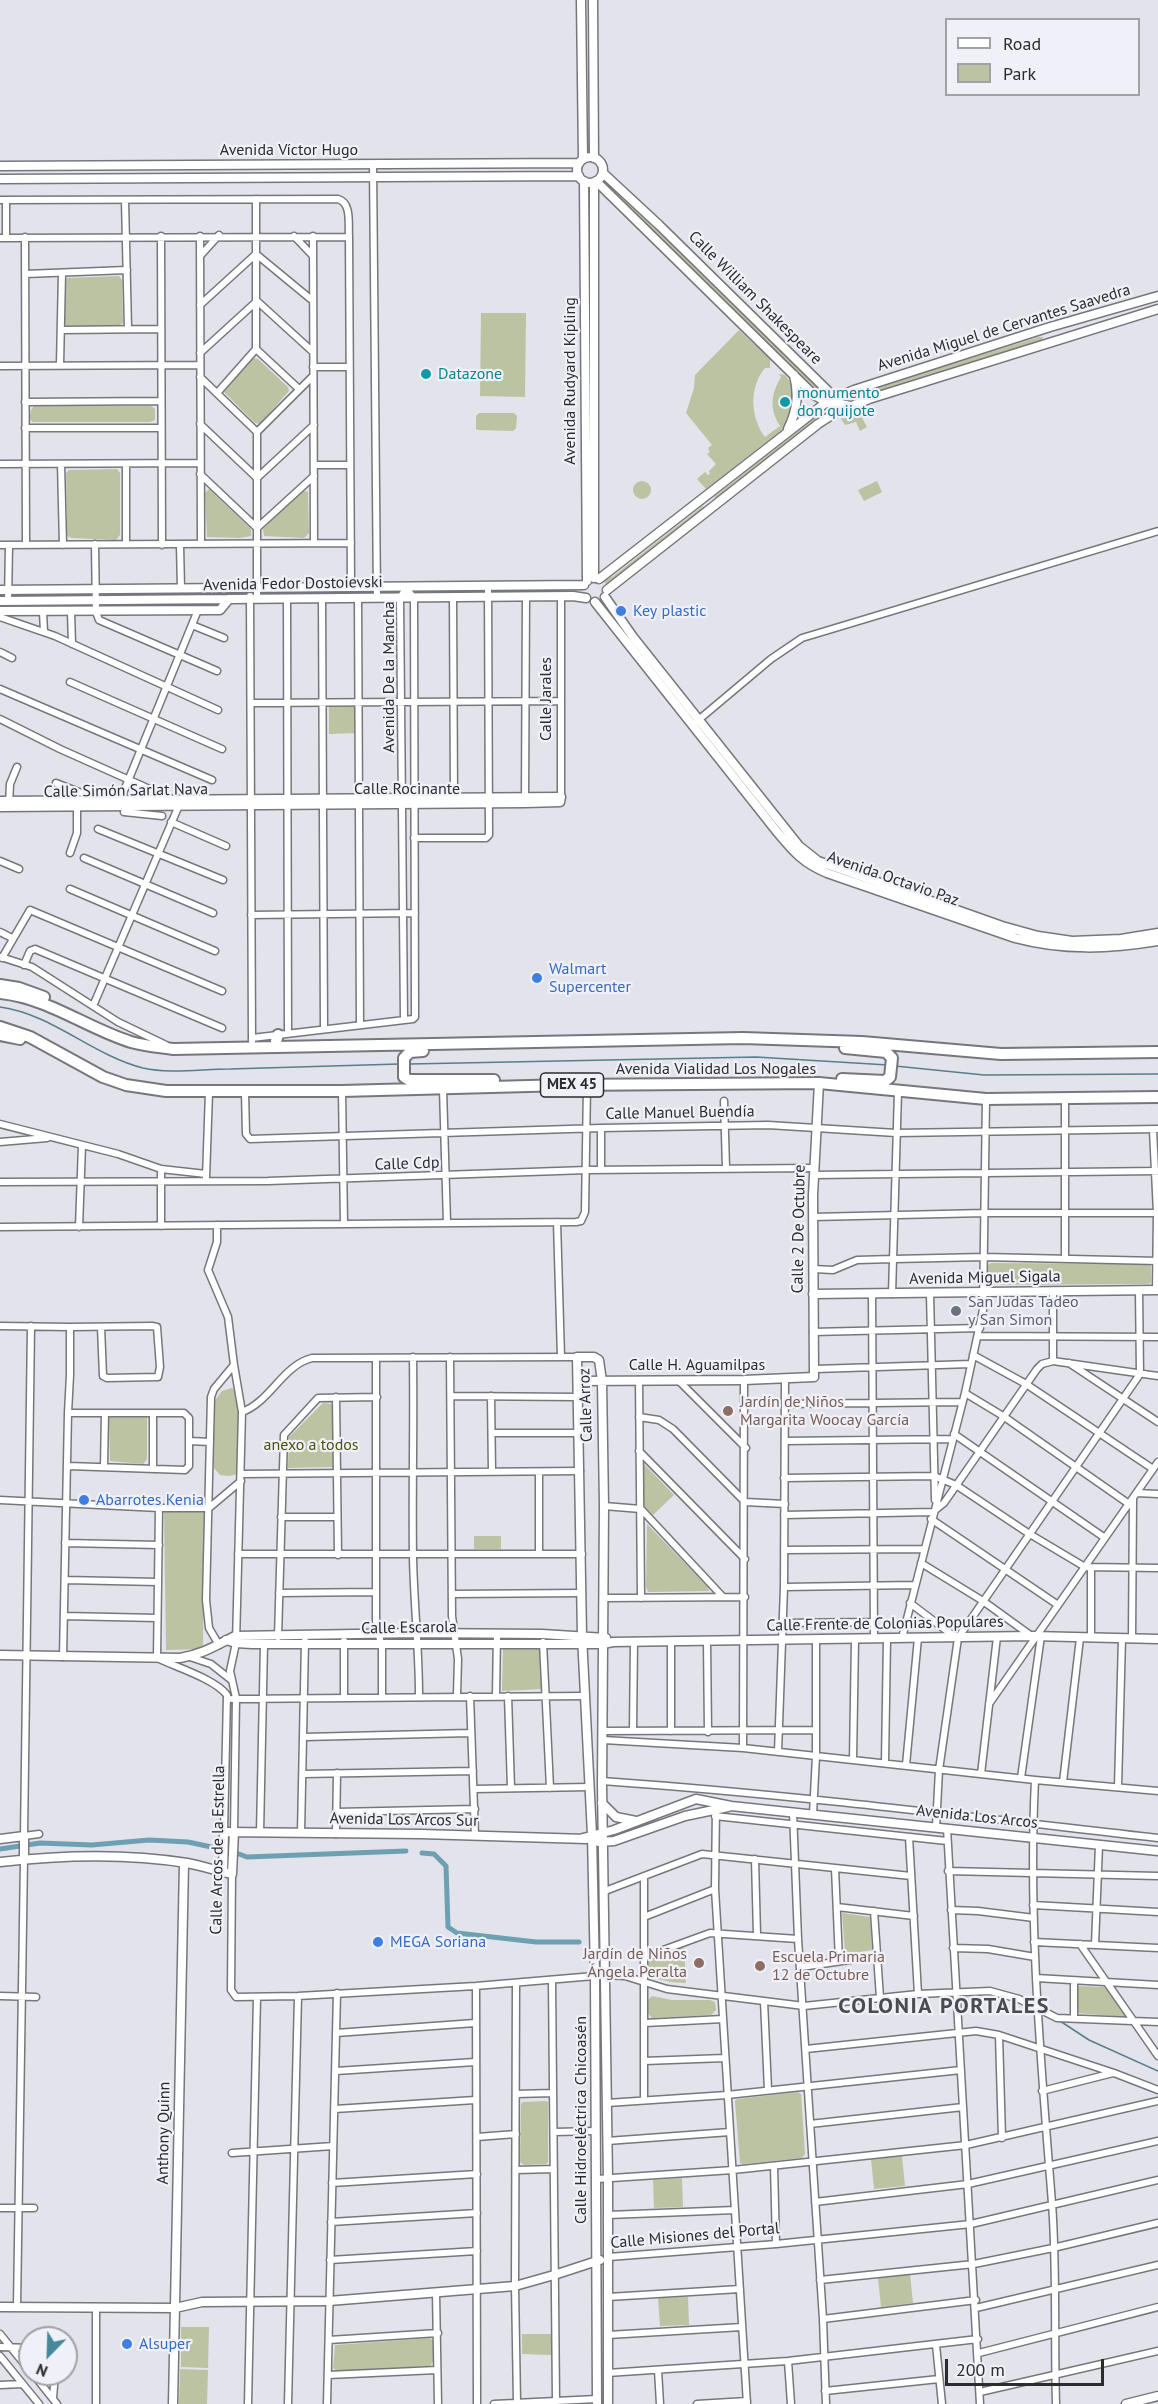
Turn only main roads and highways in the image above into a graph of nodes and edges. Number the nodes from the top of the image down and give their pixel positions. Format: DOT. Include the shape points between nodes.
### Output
graph roads {
  1 [pos="0,985"];
  2 [pos="0,993"];
  3 [pos="66,1012"];
  4 [pos="0,1027"];
  5 [pos="283,1034"];
  6 [pos="0,1035"];
  7 [pos="809,1039"];
  8 [pos="558,1042"];
  9 [pos="41,1043"];
  10 [pos="278,1047"];
  11 [pos="1158,1052"];
  12 [pos="819,1083"];
  13 [pos="566,1085"];
  14 [pos="1158,1097"];
  1 -- 3 [label="highway" via="35,993 59,1004"];
  2 -- 3 [label="highway, Avenida Vialidad Los Nogales"];
  3 -- 10 [label="highway, Avenida Vialidad Los Nogales" via="130,1041 173,1049 252,1043"];
  4 -- 9 [label="highway, Avenida Vialidad Los Nogales / MEX 45"];
  5 -- 10 [label="highway" via="276,1041"];
  6 -- 9 [label="highway"];
  7 -- 8 [label="highway, Avenida Vialidad Los Nogales"];
  7 -- 11 [label="highway, Avenida Vialidad Los Nogales" via="1001,1054"];
  7 -- 12 [label="highway" via="886,1052 893,1059 890,1077 881,1082 830,1078"];
  8 -- 10 [label="highway, Avenida Vialidad Los Nogales"];
  8 -- 13 [label="highway" via="414,1051 404,1058 405,1077 412,1081 529,1080"];
  9 -- 13 [label="highway, Avenida Vialidad Los Nogales / MEX 45" via="89,1071 126,1085 166,1091"];
  12 -- 13 [label="highway, Avenida Vialidad Los Nogales / MEX 45"];
  12 -- 14 [label="highway, Avenida Vialidad Los Nogales / MEX 45" via="986,1099"];
}
